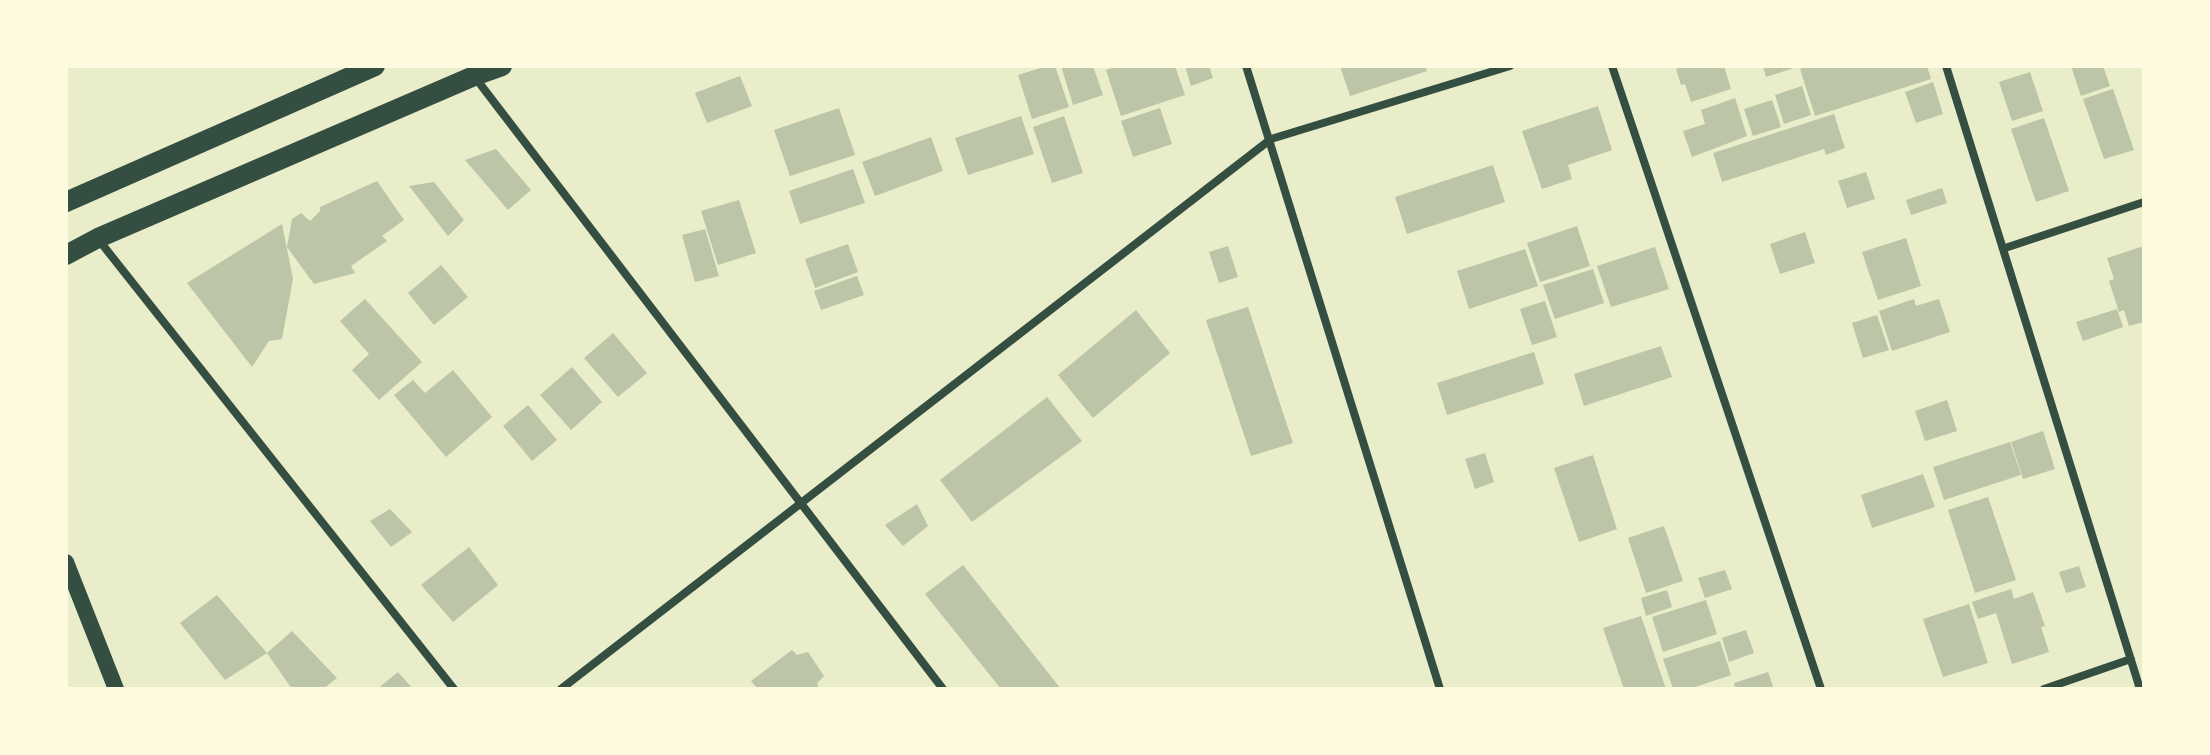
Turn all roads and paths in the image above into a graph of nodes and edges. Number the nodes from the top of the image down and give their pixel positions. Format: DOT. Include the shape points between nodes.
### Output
graph roads {
  1 [pos="375,66"];
  2 [pos="502,66"];
  3 [pos="1246,66"];
  4 [pos="1510,66"];
  5 [pos="1612,66"];
  6 [pos="1946,66"];
  7 [pos="474,76"];
  8 [pos="1271,139"];
  9 [pos="66,202"];
  10 [pos="2144,202"];
  11 [pos="98,238"];
  12 [pos="2005,248"];
  13 [pos="66,255"];
  14 [pos="801,503"];
  15 [pos="66,562"];
  16 [pos="2131,659"];
  17 [pos="116,689"];
  18 [pos="454,689"];
  19 [pos="561,689"];
  20 [pos="943,689"];
  21 [pos="1440,689"];
  22 [pos="1821,689"];
  23 [pos="2044,689"];
  24 [pos="2140,689"];
  1 -- 9 [label="main road"];
  2 -- 7 [label="main road"];
  3 -- 8 [label="street"];
  4 -- 8 [label="street"];
  5 -- 22 [label="street"];
  6 -- 12 [label="street"];
  7 -- 11 [label="main road"];
  7 -- 14 [label="street"];
  8 -- 14 [label="street"];
  8 -- 21 [label="street"];
  10 -- 12 [label="street"];
  11 -- 13 [label="main road"];
  11 -- 18 [label="street"];
  12 -- 16 [label="street"];
  14 -- 19 [label="street"];
  14 -- 20 [label="street"];
  15 -- 17 [label="main road"];
  16 -- 23 [label="street"];
  16 -- 24 [label="street"];
}
